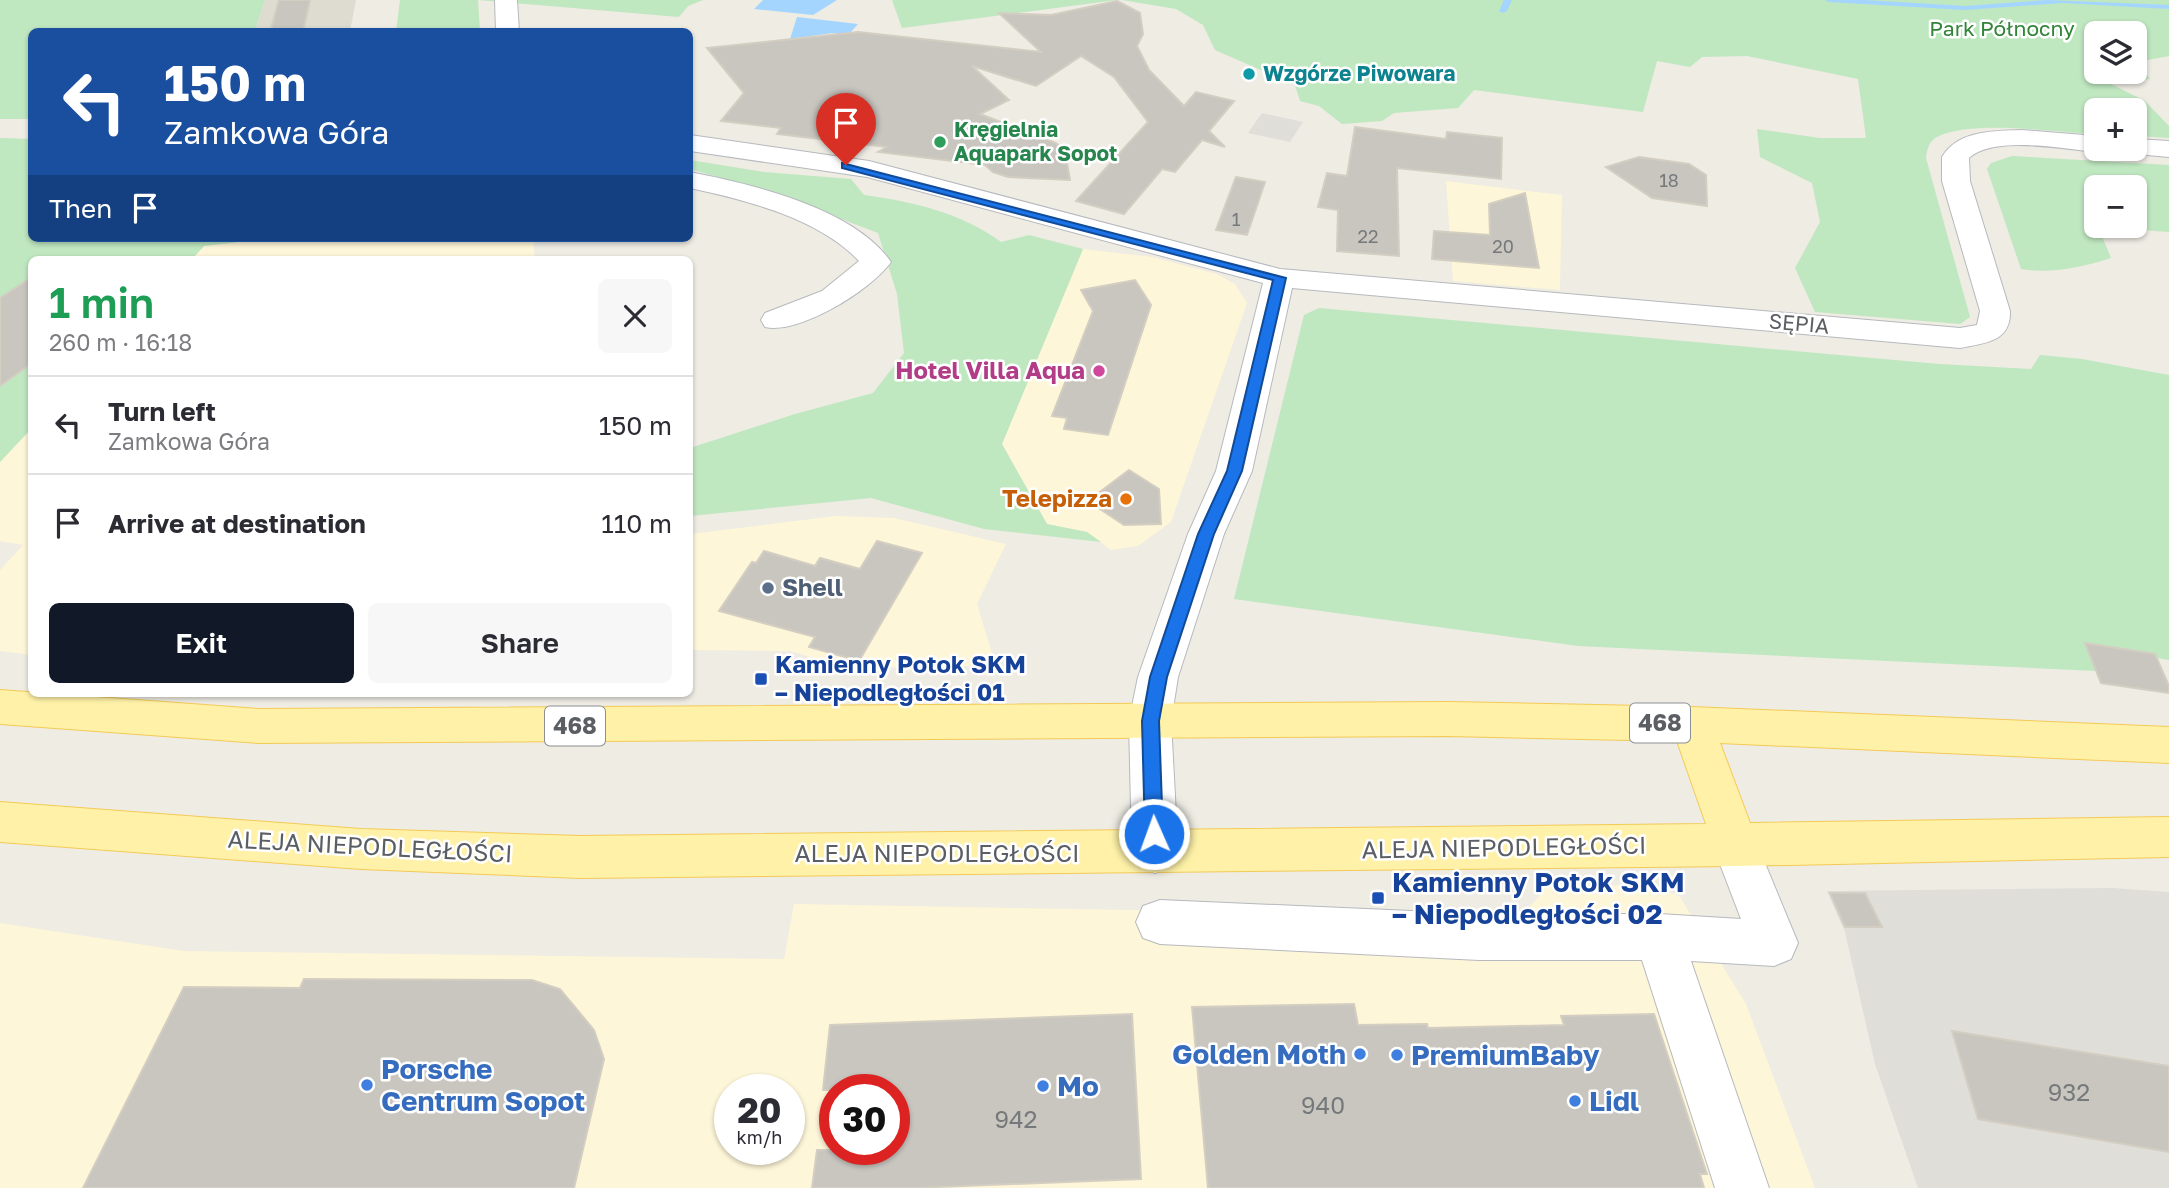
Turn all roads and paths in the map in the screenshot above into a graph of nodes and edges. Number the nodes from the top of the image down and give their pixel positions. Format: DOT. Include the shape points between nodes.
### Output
graph roads {
  1 [pos="506,0"];
  2 [pos="508,28"];
  3 [pos="2084,143"];
  4 [pos="693,147"];
  5 [pos="2147,147"];
  6 [pos="2169,149"];
  7 [pos="693,181"];
  8 [pos="1279,278"];
  9 [pos="776,320"];
  10 [pos="0,707"];
  11 [pos="1150,721"];
  12 [pos="1692,724"];
  13 [pos="2169,745"];
  14 [pos="0,822"];
  15 [pos="2169,837"];
  16 [pos="1736,846"];
  17 [pos="1154,853"];
  18 [pos="1160,922"];
  19 [pos="1659,937"];
  20 [pos="1742,1188"];
  1 -- 2 [label="street"];
  3 -- 8 [label="street, SĘPIA" via="2002,138 1969,144 1957,152 1956,181 1995,311 1995,324 1978,337"];
  4 -- 8 [label="street" via="869,169"];
  5 -- 6 [label="street"];
  7 -- 9 [label="street" via="754,194 808,217 867,249 876,262 834,297"];
  8 -- 11 [label="street" via="1234,471 1188,587 1158,677"];
  10 -- 11 [label="main road, 468" via="258,726"];
  11 -- 12 [label="main road, 468" via="1449,719"];
  11 -- 17 [label="street"];
  12 -- 13 [label="main road, 468"];
  12 -- 16 [label="main road"];
  14 -- 17 [label="main road, ALEJA NIEPODLEGŁOŚCI" via="360,849 580,857"];
  15 -- 16 [label="main road, ALEJA NIEPODLEGŁOŚCI"];
  16 -- 17 [label="main road, ALEJA NIEPODLEGŁOŚCI"];
  16 -- 19 [label="street" via="1774,943"];
  18 -- 19 [label="street" via="1479,937"];
  19 -- 20 [label="street"];
}
